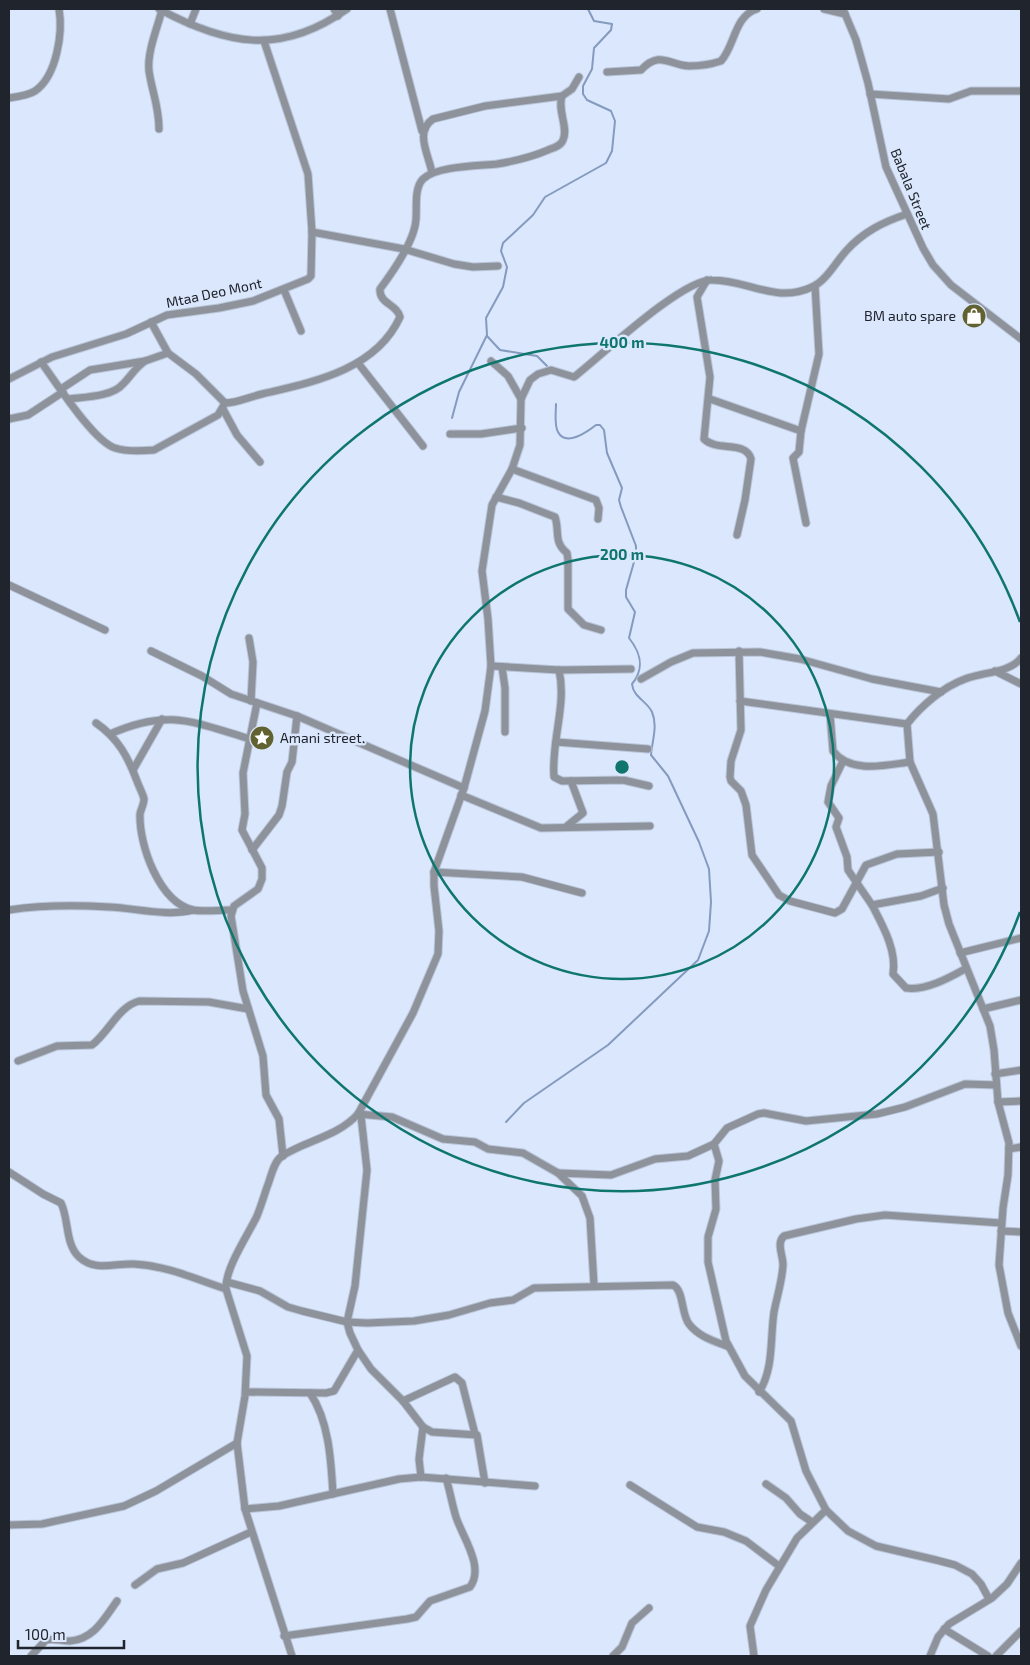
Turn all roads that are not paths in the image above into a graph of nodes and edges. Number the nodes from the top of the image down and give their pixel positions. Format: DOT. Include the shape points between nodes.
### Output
graph roads {
  1 [pos="58,9"];
  2 [pos="196,9"];
  3 [pos="347,9"];
  4 [pos="390,9"];
  5 [pos="757,9"];
  6 [pos="824,9"];
  7 [pos="161,10"];
  8 [pos="844,11"];
  9 [pos="336,12"];
  10 [pos="190,24"];
  11 [pos="264,41"];
  12 [pos="608,72"];
  13 [pos="579,77"];
  14 [pos="1021,91"];
  15 [pos="870,94"];
  16 [pos="562,96"];
  17 [pos="9,98"];
  18 [pos="159,128"];
  19 [pos="422,131"];
  20 [pos="432,173"];
  21 [pos="906,214"];
  22 [pos="312,232"];
  23 [pos="404,249"];
  24 [pos="498,266"];
  25 [pos="707,280"];
  26 [pos="815,286"];
  27 [pos="284,290"];
  28 [pos="151,322"];
  29 [pos="301,331"];
  30 [pos="1021,339"];
  31 [pos="168,353"];
  32 [pos="145,361"];
  33 [pos="491,361"];
  34 [pos="41,362"];
  35 [pos="358,363"];
  36 [pos="9,379"];
  37 [pos="62,390"];
  38 [pos="69,399"];
  39 [pos="521,399"];
  40 [pos="710,399"];
  41 [pos="224,407"];
  42 [pos="9,419"];
  43 [pos="522,428"];
  44 [pos="801,431"];
  45 [pos="450,434"];
  46 [pos="423,446"];
  47 [pos="260,462"];
  48 [pos="512,469"];
  49 [pos="496,497"];
  50 [pos="598,519"];
  51 [pos="806,523"];
  52 [pos="737,535"];
  53 [pos="9,585"];
  54 [pos="105,630"];
  55 [pos="601,630"];
  56 [pos="249,638"];
  57 [pos="151,651"];
  58 [pos="739,652"];
  59 [pos="1021,658"];
  60 [pos="491,666"];
  61 [pos="502,667"];
  62 [pos="631,669"];
  63 [pos="559,670"];
  64 [pos="994,670"];
  65 [pos="641,679"];
  66 [pos="1021,684"];
  67 [pos="941,692"];
  68 [pos="740,701"];
  69 [pos="254,702"];
  70 [pos="830,714"];
  71 [pos="297,716"];
  72 [pos="162,719"];
  73 [pos="96,723"];
  74 [pos="906,724"];
  75 [pos="505,732"];
  76 [pos="110,734"];
  77 [pos="250,739"];
  78 [pos="556,742"];
  79 [pos="648,748"];
  80 [pos="843,761"];
  81 [pos="910,762"];
  82 [pos="133,770"];
  83 [pos="571,781"];
  84 [pos="650,786"];
  85 [pos="463,792"];
  86 [pos="650,826"];
  87 [pos="565,827"];
  88 [pos="252,850"];
  89 [pos="939,852"];
  90 [pos="434,872"];
  91 [pos="857,884"];
  92 [pos="943,888"];
  93 [pos="582,892"];
  94 [pos="872,905"];
  95 [pos="9,910"];
  96 [pos="193,910"];
  97 [pos="231,910"];
  98 [pos="1021,938"];
  99 [pos="960,953"];
  100 [pos="966,969"];
  101 [pos="1021,1000"];
  102 [pos="248,1009"];
  103 [pos="983,1009"];
  104 [pos="18,1061"];
  105 [pos="1021,1070"];
  106 [pos="995,1074"];
  107 [pos="996,1085"];
  108 [pos="1021,1101"];
  109 [pos="998,1102"];
  110 [pos="360,1115"];
  111 [pos="714,1144"];
  112 [pos="1021,1147"];
  113 [pos="1008,1149"];
  114 [pos="282,1156"];
  115 [pos="9,1172"];
  116 [pos="558,1172"];
  117 [pos="1001,1227"];
  118 [pos="1021,1232"];
  119 [pos="594,1285"];
  120 [pos="226,1286"];
  121 [pos="347,1322"];
  122 [pos="1021,1346"];
  123 [pos="729,1347"];
  124 [pos="358,1350"];
  125 [pos="246,1392"];
  126 [pos="759,1392"];
  127 [pos="310,1393"];
  128 [pos="403,1401"];
  129 [pos="423,1427"];
  130 [pos="475,1434"];
  131 [pos="237,1443"];
  132 [pos="421,1477"];
  133 [pos="446,1478"];
  134 [pos="485,1483"];
  135 [pos="766,1484"];
  136 [pos="630,1485"];
  137 [pos="535,1486"];
  138 [pos="333,1494"];
  139 [pos="245,1509"];
  140 [pos="826,1510"];
  141 [pos="812,1522"];
  142 [pos="9,1525"];
  143 [pos="251,1532"];
  144 [pos="1021,1563"];
  145 [pos="779,1566"];
  146 [pos="1014,1574"];
  147 [pos="1021,1580"];
  148 [pos="135,1585"];
  149 [pos="989,1599"];
  150 [pos="116,1601"];
  151 [pos="648,1608"];
  152 [pos="944,1629"];
  153 [pos="1021,1631"];
  154 [pos="284,1636"];
  155 [pos="30,1656"];
  156 [pos="292,1656"];
  157 [pos="613,1656"];
  158 [pos="754,1656"];
  159 [pos="930,1656"];
  160 [pos="988,1656"];
  161 [pos="996,1656"];
  1 -- 17 [label="street" via="62,26 48,75 34,92"];
  2 -- 10 [label="street"];
  3 -- 9 [label="street"];
  4 -- 19 [label="street"];
  5 -- 12 [label="street" via="749,12 737,28 721,61 691,66 665,60 648,63 641,70"];
  6 -- 8 [label="street"];
  7 -- 10 [label="street"];
  7 -- 18 [label="street" via="149,70 159,110"];
  8 -- 15 [label="street, Babala Street" via="856,40"];
  9 -- 11 [label="street" via="289,37"];
  10 -- 11 [label="street" via="242,41"];
  11 -- 22 [label="street, Mtaa Deo Mont" via="308,174"];
  13 -- 16 [label="street" via="572,89"];
  14 -- 15 [label="street" via="971,90 949,99"];
  15 -- 21 [label="street, Babala Street" via="886,167"];
  16 -- 19 [label="street" via="443,115 426,124"];
  16 -- 20 [label="street" via="560,110 565,133 559,145 532,157"];
  19 -- 20 [label="street"];
  20 -- 23 [label="street" via="423,179 417,192 416,222"];
  21 -- 26 [label="street" via="887,220 866,233"];
  21 -- 30 [label="street, Babala Street" via="933,265 951,285"];
  22 -- 23 [label="street"];
  22 -- 27 [label="street, Mtaa Deo Mont" via="311,276"];
  23 -- 24 [label="street" via="454,264"];
  23 -- 35 [label="street" via="380,289 383,300 398,310 400,317 393,332"];
  25 -- 26 [label="street" via="791,295"];
  25 -- 39 [label="street" via="686,288 623,334 574,377 551,370 538,374 530,380"];
  25 -- 40 [label="street" via="697,297 709,368"];
  26 -- 44 [label="street" via="819,354"];
  27 -- 28 [label="street, Mtaa Deo Mont" via="219,308 179,312"];
  27 -- 29 [label="street"];
  28 -- 31 [label="street"];
  28 -- 34 [label="street, Mtaa Deo Mont" via="126,334"];
  31 -- 32 [label="street"];
  31 -- 41 [label="street" via="196,374"];
  32 -- 37 [label="street" via="90,370"];
  32 -- 38 [label="street" via="117,389"];
  33 -- 39 [label="street" via="508,376"];
  34 -- 36 [label="street, Mtaa Deo Mont"];
  34 -- 37 [label="street"];
  35 -- 41 [label="street"];
  35 -- 46 [label="street"];
  37 -- 38 [label="street"];
  37 -- 42 [label="street" via="28,415"];
  38 -- 41 [label="street" via="96,434 114,448 123,450 154,450 218,415"];
  39 -- 43 [label="street"];
  40 -- 44 [label="street"];
  40 -- 52 [label="street" via="704,439 719,447 750,453 746,500"];
  41 -- 47 [label="street" via="237,434"];
  43 -- 45 [label="street" via="481,434"];
  43 -- 48 [label="street"];
  44 -- 51 [label="street" via="799,452 793,458"];
  48 -- 49 [label="street"];
  48 -- 50 [label="street" via="596,500"];
  49 -- 55 [label="street" via="555,517 556,538 568,560 568,609 584,625"];
  49 -- 60 [label="street" via="487,528 482,571"];
  53 -- 54 [label="street"];
  56 -- 69 [label="street" via="254,662"];
  57 -- 69 [label="street" via="231,694"];
  58 -- 65 [label="street" via="693,653"];
  58 -- 67 [label="street" via="780,655 872,679"];
  58 -- 68 [label="street"];
  59 -- 64 [label="street" via="1012,668"];
  60 -- 61 [label="street"];
  60 -- 85 [label="street" via="486,711"];
  61 -- 63 [label="street"];
  61 -- 75 [label="street"];
  62 -- 63 [label="street"];
  63 -- 78 [label="street" via="563,686"];
  64 -- 66 [label="street"];
  64 -- 67 [label="street" via="962,680"];
  67 -- 74 [label="street"];
  68 -- 70 [label="street"];
  68 -- 91 [label="street" via="741,730 731,761 730,777 741,791 749,822 752,855 763,874 780,895 790,901 835,913 842,909"];
  69 -- 71 [label="street"];
  69 -- 77 [label="street"];
  70 -- 74 [label="street"];
  70 -- 80 [label="street" via="834,751"];
  71 -- 85 [label="street"];
  71 -- 88 [label="street" via="292,762 279,815"];
  72 -- 76 [label="street" via="134,724"];
  72 -- 77 [label="street" via="182,720"];
  72 -- 82 [label="street"];
  73 -- 76 [label="street"];
  74 -- 81 [label="street"];
  76 -- 82 [label="street" via="126,753"];
  77 -- 88 [label="street" via="243,773 245,814 242,830"];
  78 -- 79 [label="street"];
  78 -- 83 [label="street" via="554,777"];
  80 -- 81 [label="street" via="866,766"];
  80 -- 91 [label="street" via="831,786 828,802 839,818 836,828 848,870"];
  81 -- 89 [label="street" via="932,814"];
  82 -- 96 [label="street" via="144,800 140,814 143,841 156,875 162,887 177,902"];
  83 -- 84 [label="street" via="623,780"];
  83 -- 87 [label="street" via="582,813"];
  85 -- 87 [label="street" via="533,826"];
  85 -- 90 [label="street"];
  86 -- 87 [label="street"];
  88 -- 97 [label="street" via="262,868 261,886"];
  89 -- 91 [label="street" via="897,854 880,859 866,865"];
  89 -- 92 [label="street"];
  90 -- 93 [label="street" via="522,877"];
  90 -- 110 [label="street" via="438,954 414,1013"];
  91 -- 94 [label="street"];
  92 -- 94 [label="street" via="921,896"];
  92 -- 99 [label="street" via="944,905"];
  94 -- 100 [label="street" via="887,936 895,964 893,974 906,988 935,982"];
  95 -- 96 [label="street" via="42,905 178,913"];
  96 -- 97 [label="street"];
  97 -- 102 [label="street" via="238,967"];
  98 -- 99 [label="street"];
  99 -- 100 [label="street"];
  100 -- 103 [label="street"];
  101 -- 103 [label="street"];
  102 -- 104 [label="street" via="209,1002 139,1001 123,1010 92,1045 57,1046"];
  102 -- 114 [label="street" via="263,1056 266,1095 279,1119"];
  103 -- 106 [label="street" via="990,1026"];
  105 -- 106 [label="street"];
  106 -- 107 [label="street"];
  107 -- 109 [label="street"];
  107 -- 111 [label="street" via="965,1084 877,1114 806,1121 758,1114 727,1128"];
  108 -- 109 [label="street"];
  109 -- 113 [label="street"];
  110 -- 114 [label="street" via="331,1135"];
  110 -- 116 [label="street" via="392,1117 443,1139 475,1142 488,1149 523,1153"];
  110 -- 121 [label="street" via="367,1170 355,1286"];
  111 -- 116 [label="street" via="688,1156 655,1159 611,1174"];
  111 -- 123 [label="street" via="719,1161 715,1180 716,1209 708,1236 708,1262"];
  112 -- 113 [label="street"];
  113 -- 117 [label="street"];
  114 -- 120 [label="street" via="276,1163 257,1215 232,1265"];
  115 -- 120 [label="street" via="61,1203 73,1248 90,1264 168,1268"];
  116 -- 119 [label="street" via="582,1196 590,1218"];
  117 -- 118 [label="street"];
  117 -- 122 [label="street" via="999,1265 1003,1293"];
  117 -- 126 [label="street" via="885,1215 784,1236 780,1244 783,1260 781,1287 774,1311 767,1375"];
  119 -- 121 [label="street" via="534,1288 513,1300 490,1302 431,1318"];
  119 -- 123 [label="street" via="676,1286 684,1315 691,1326 709,1339"];
  120 -- 121 [label="street" via="260,1291 288,1306"];
  120 -- 125 [label="street" via="246,1350"];
  121 -- 124 [label="street"];
  123 -- 126 [label="street" via="745,1376"];
  124 -- 127 [label="street" via="334,1391"];
  124 -- 128 [label="street" via="371,1369"];
  125 -- 127 [label="street"];
  125 -- 131 [label="street"];
  126 -- 140 [label="street" via="791,1421 806,1471"];
  127 -- 138 [label="street" via="322,1416"];
  128 -- 129 [label="street"];
  128 -- 130 [label="street" via="455,1377 462,1383"];
  129 -- 130 [label="street" via="432,1432"];
  129 -- 132 [label="street" via="419,1459"];
  130 -- 134 [label="street" via="479,1440"];
  131 -- 139 [label="street"];
  131 -- 142 [label="street" via="132,1502 42,1524"];
  132 -- 133 [label="street"];
  132 -- 138 [label="street"];
  133 -- 134 [label="street"];
  133 -- 154 [label="street" via="455,1514 472,1556 475,1574 470,1587 430,1601 416,1617"];
  134 -- 137 [label="street"];
  135 -- 141 [label="street"];
  136 -- 145 [label="street" via="697,1527 724,1532 746,1541"];
  138 -- 139 [label="street" via="279,1506"];
  139 -- 143 [label="street"];
  140 -- 141 [label="street"];
  140 -- 149 [label="street" via="848,1531 876,1546 918,1554 955,1565 972,1574"];
  141 -- 145 [label="street"];
  143 -- 148 [label="street" via="183,1562 157,1569"];
  143 -- 154 [label="street" via="266,1570"];
  144 -- 146 [label="street"];
  145 -- 158 [label="street" via="750,1626"];
  146 -- 147 [label="street"];
  146 -- 149 [label="street"];
  149 -- 152 [label="street"];
  150 -- 155 [label="street" via="96,1630 87,1636 67,1641 46,1640"];
  151 -- 157 [label="street" via="632,1623 622,1647"];
  152 -- 159 [label="street"];
  152 -- 160 [label="street"];
  153 -- 161 [label="street"];
  154 -- 156 [label="street"];
}
